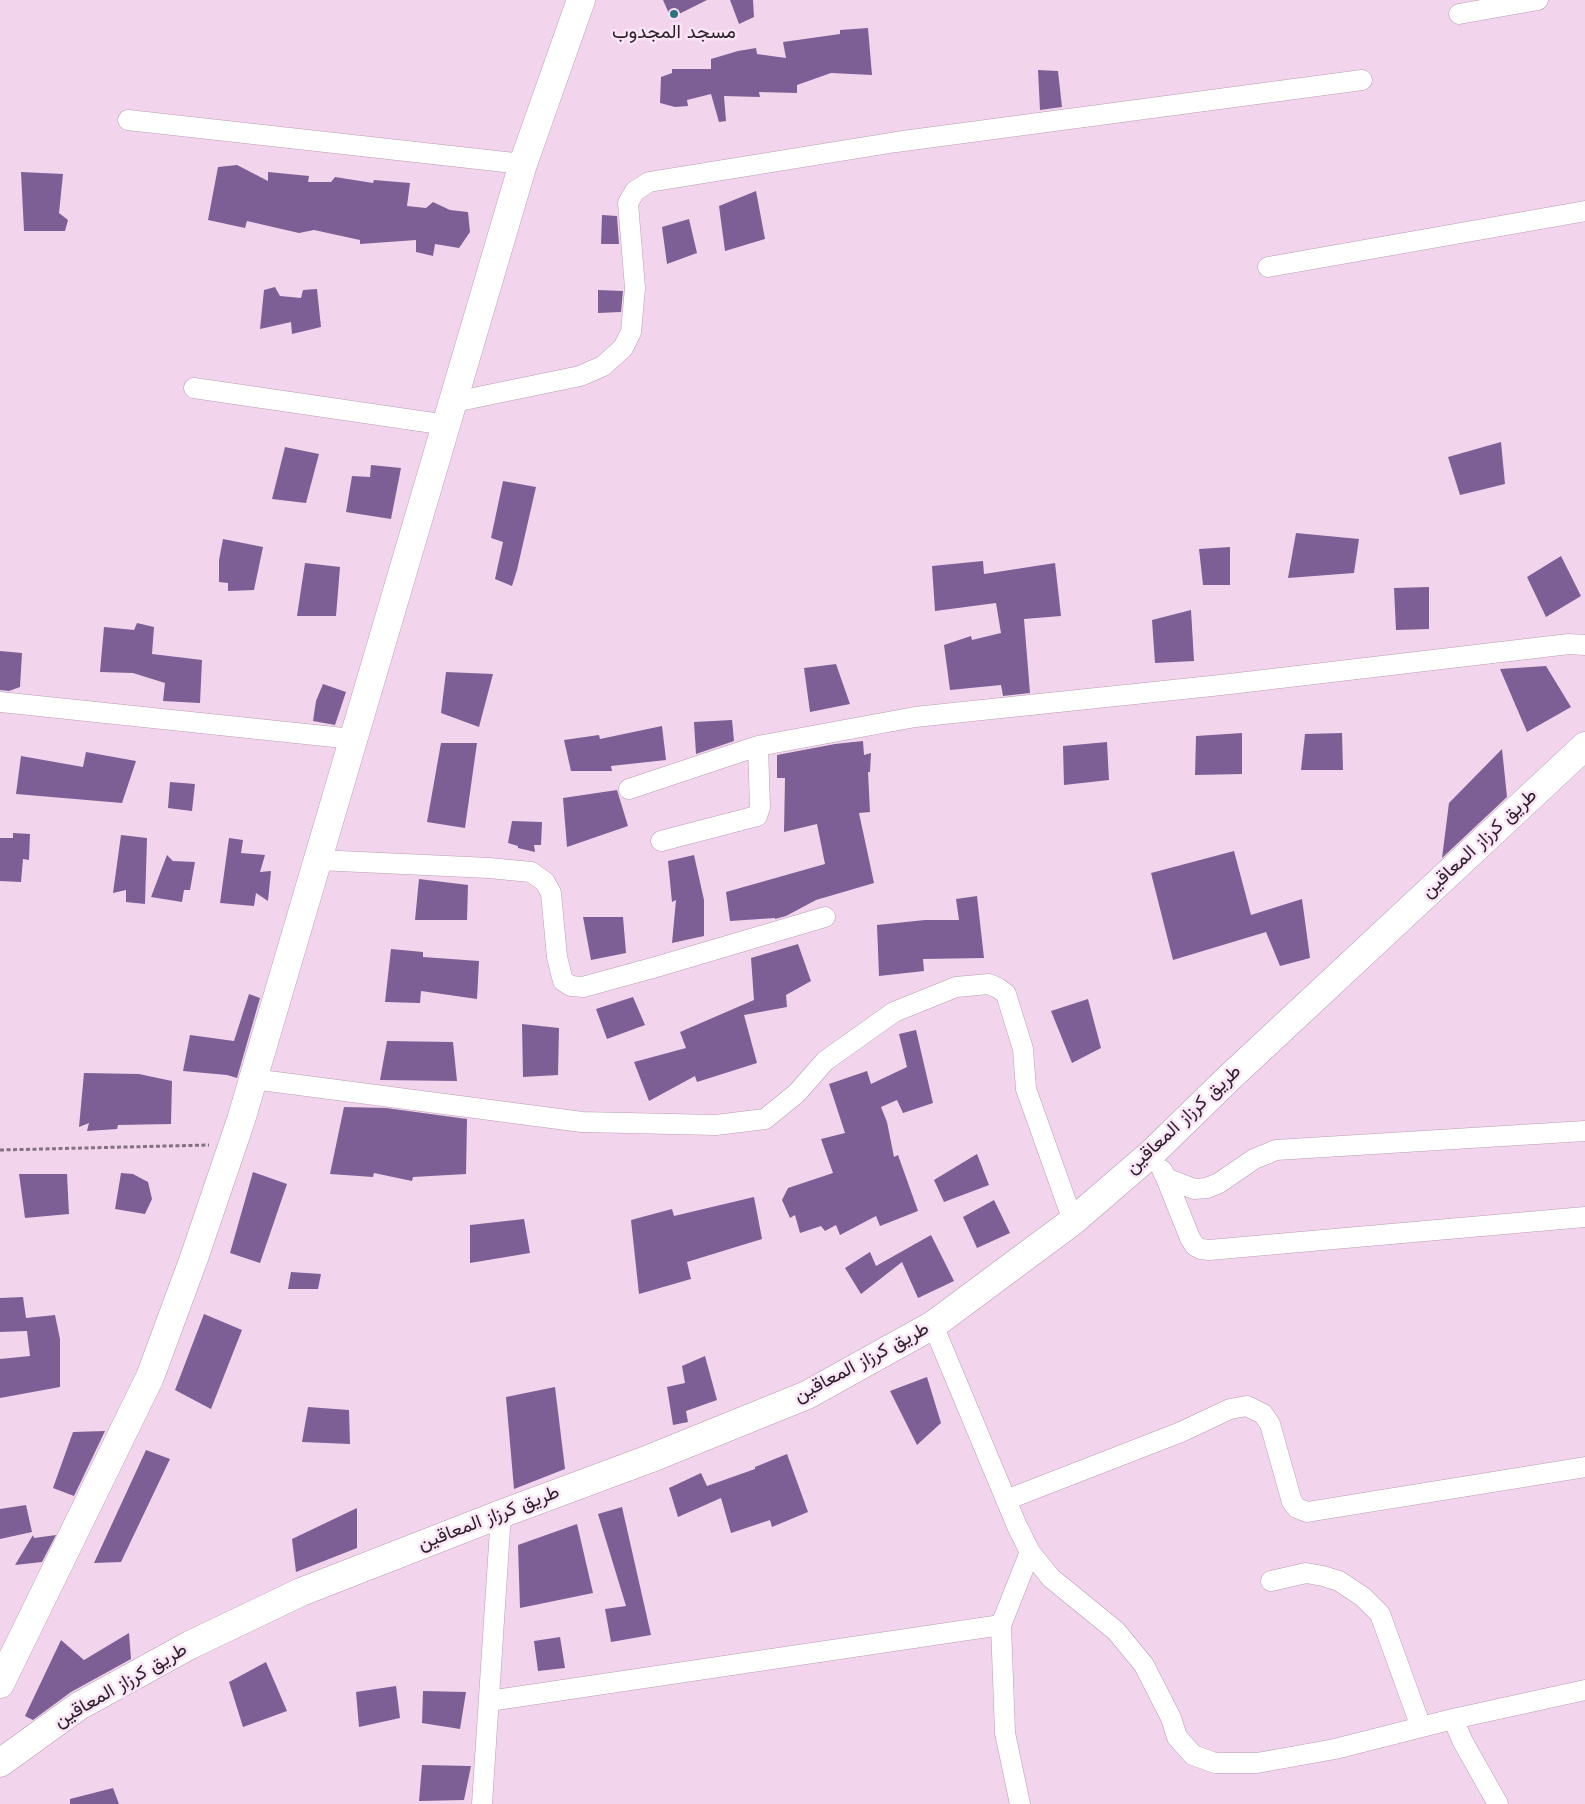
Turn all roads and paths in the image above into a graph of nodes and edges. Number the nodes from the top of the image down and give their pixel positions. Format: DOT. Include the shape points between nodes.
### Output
graph roads {
  1 [pos="581,0"];
  2 [pos="1538,0"];
  3 [pos="1459,14"];
  4 [pos="1362,80"];
  5 [pos="128,120"];
  6 [pos="523,164"];
  7 [pos="1585,211"];
  8 [pos="1268,267"];
  9 [pos="194,388"];
  10 [pos="450,413"];
  11 [pos="1585,645"];
  12 [pos="0,702"];
  13 [pos="353,739"];
  14 [pos="758,746"];
  15 [pos="1585,746"];
  16 [pos="629,789"];
  17 [pos="661,842"];
  18 [pos="318,860"];
  19 [pos="825,917"];
  20 [pos="253,1078"];
  21 [pos="1585,1131"];
  22 [pos="232,1144"];
  23 [pos="0,1150"];
  24 [pos="1153,1152"];
  25 [pos="1166,1178"];
  26 [pos="1585,1217"];
  27 [pos="1073,1221"];
  28 [pos="933,1325"];
  29 [pos="1585,1467"];
  30 [pos="1006,1500"];
  31 [pos="501,1514"];
  32 [pos="1030,1552"];
  33 [pos="1271,1581"];
  34 [pos="1001,1625"];
  35 [pos="0,1684"];
  36 [pos="1585,1690"];
  37 [pos="489,1701"];
  38 [pos="1453,1719"];
  39 [pos="1421,1727"];
  40 [pos="0,1763"];
  41 [pos="482,1804"];
  42 [pos="1020,1804"];
  43 [pos="1498,1804"];
  1 -- 6 [label="street"];
  2 -- 3 [label="street"];
  4 -- 10 [label="street" via="896,142 649,182 635,191 628,203 635,288 631,332 623,348 602,366 580,376"];
  5 -- 6 [label="street"];
  6 -- 10 [label="street"];
  7 -- 8 [label="street"];
  9 -- 10 [label="street"];
  10 -- 13 [label="street"];
  11 -- 14 [label="street" via="1550,646 915,717"];
  12 -- 13 [label="street"];
  13 -- 18 [label="street"];
  14 -- 16 [label="street"];
  14 -- 17 [label="street" via="760,807 757,816"];
  15 -- 24 [label="street, طريق كرزاز المعاقين"];
  18 -- 19 [label="street" via="531,872 545,882 551,893 557,957 563,981 571,986 583,987 656,968"];
  18 -- 20 [label="street"];
  20 -- 22 [label="street"];
  20 -- 27 [label="street" via="582,1122 736,1123 766,1119 797,1093 825,1061 894,1012 956,986 989,984 1006,994 1023,1049 1026,1089"];
  21 -- 25 [label="street" via="1276,1150 1254,1159 1219,1184 1207,1188 1194,1188"];
  22 -- 23 [label="path"];
  22 -- 35 [label="street" via="150,1376"];
  24 -- 25 [label="street"];
  24 -- 27 [label="street, طريق كرزاز المعاقين"];
  25 -- 26 [label="street" via="1190,1238 1201,1249"];
  27 -- 28 [label="street, طريق كرزاز المعاقين"];
  28 -- 30 [label="street"];
  28 -- 31 [label="street, طريق كرزاز المعاقين" via="807,1395"];
  29 -- 30 [label="street" via="1307,1512 1292,1502 1270,1424 1263,1414 1247,1406 1230,1409 1181,1432"];
  30 -- 32 [label="street"];
  31 -- 37 [label="street"];
  31 -- 40 [label="street, طريق كرزاز المعاقين" via="301,1592 190,1645 79,1706"];
  32 -- 34 [label="street"];
  32 -- 39 [label="street" via="1051,1578 1116,1631 1144,1665 1172,1718 1177,1737 1193,1755 1215,1763 1257,1763 1336,1749"];
  33 -- 39 [label="street" via="1306,1573 1339,1581 1364,1597 1380,1614"];
  34 -- 37 [label="street"];
  34 -- 42 [label="street" via="1005,1733"];
  36 -- 38 [label="street"];
  37 -- 41 [label="street"];
  38 -- 39 [label="street"];
  38 -- 43 [label="street"];
}
